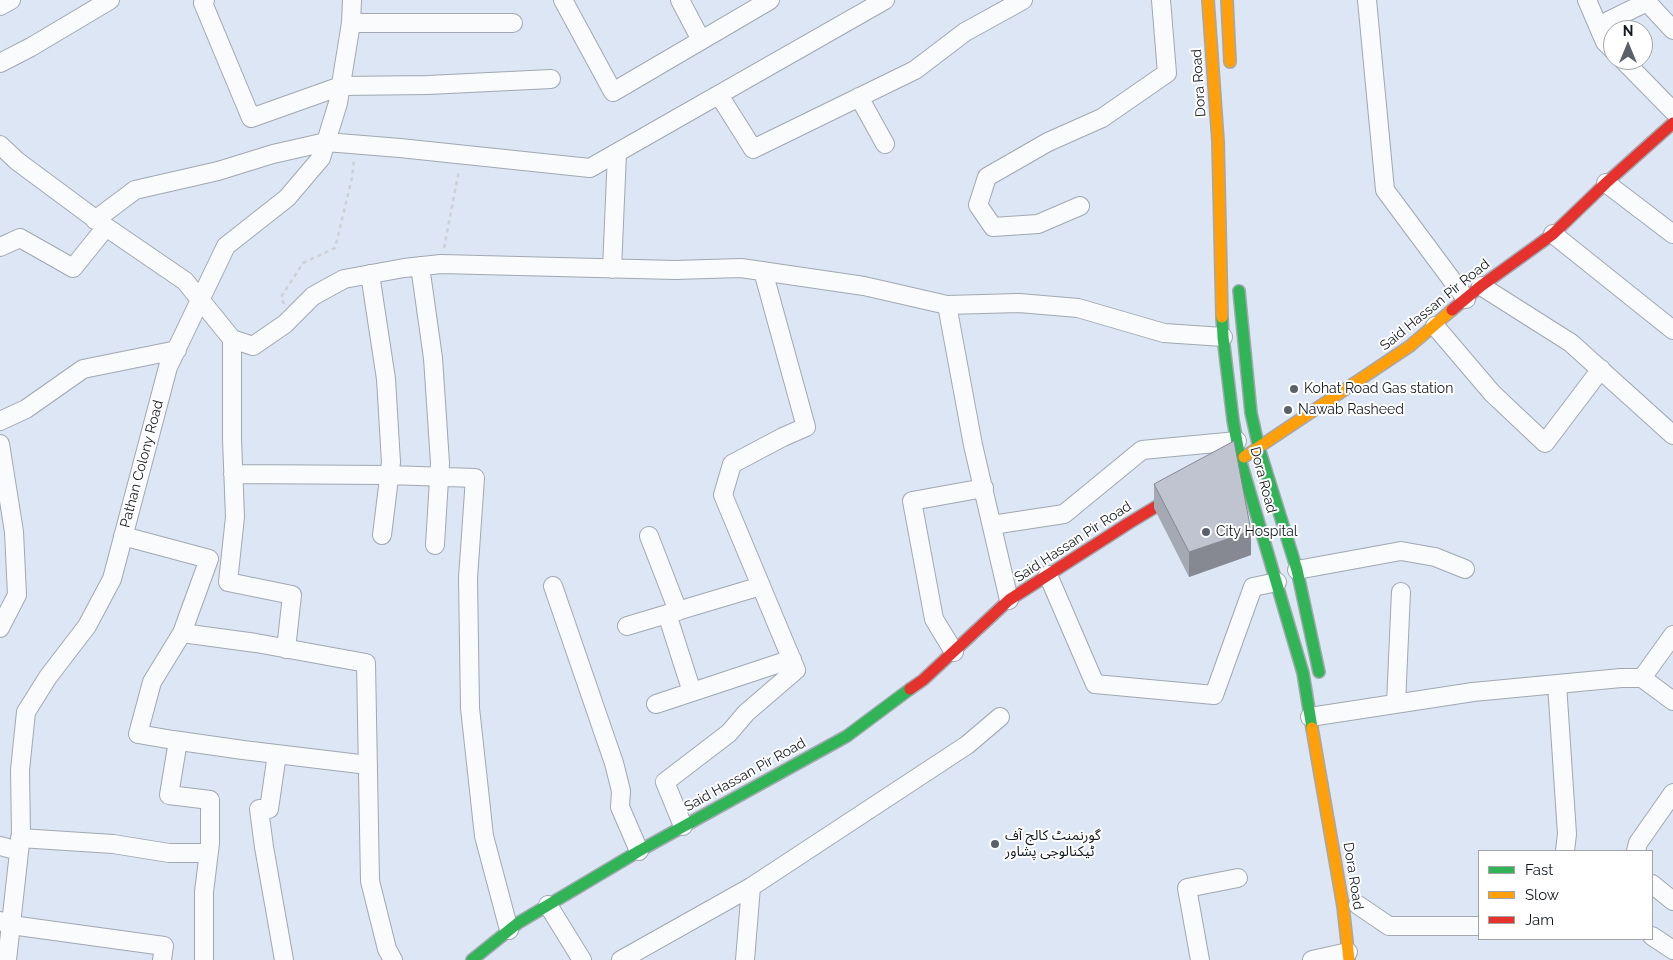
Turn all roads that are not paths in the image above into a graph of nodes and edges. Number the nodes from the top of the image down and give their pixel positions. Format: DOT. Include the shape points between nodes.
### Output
graph roads {
  1 [pos="11,0"];
  2 [pos="110,0"];
  3 [pos="205,0"];
  4 [pos="352,0"];
  5 [pos="563,0"];
  6 [pos="680,0"];
  7 [pos="770,0"];
  8 [pos="885,0"];
  9 [pos="1023,0"];
  10 [pos="1161,0"];
  11 [pos="1208,0"];
  12 [pos="1227,0"];
  13 [pos="1367,0"];
  14 [pos="1587,0"];
  15 [pos="0,6"];
  16 [pos="351,23"];
  17 [pos="513,23"];
  18 [pos="1598,26"];
  19 [pos="1673,30"];
  20 [pos="1603,37"];
  21 [pos="701,40"];
  22 [pos="0,63"];
  23 [pos="1230,70"];
  24 [pos="1632,70"];
  25 [pos="551,79"];
  26 [pos="341,86"];
  27 [pos="719,95"];
  28 [pos="859,97"];
  29 [pos="1673,111"];
  30 [pos="1670,130"];
  31 [pos="326,142"];
  32 [pos="885,144"];
  33 [pos="0,145"];
  34 [pos="617,153"];
  35 [pos="1606,183"];
  36 [pos="1080,206"];
  37 [pos="100,224"];
  38 [pos="1553,234"];
  39 [pos="1673,234"];
  40 [pos="0,247"];
  41 [pos="420,266"];
  42 [pos="612,269"];
  43 [pos="763,271"];
  44 [pos="370,274"];
  45 [pos="1239,278"];
  46 [pos="1481,286"];
  47 [pos="1466,299"];
  48 [pos="200,300"];
  49 [pos="947,305"];
  50 [pos="1434,326"];
  51 [pos="1673,330"];
  52 [pos="1223,337"];
  53 [pos="232,339"];
  54 [pos="177,350"];
  55 [pos="1601,369"];
  56 [pos="0,420"];
  57 [pos="1673,435"];
  58 [pos="1237,441"];
  59 [pos="0,444"];
  60 [pos="1260,448"];
  61 [pos="1236,461"];
  62 [pos="233,474"];
  63 [pos="390,475"];
  64 [pos="439,476"];
  65 [pos="1192,485"];
  66 [pos="984,488"];
  67 [pos="992,524"];
  68 [pos="382,535"];
  69 [pos="123,536"];
  70 [pos="649,536"];
  71 [pos="435,545"];
  72 [pos="1465,569"];
  73 [pos="1297,570"];
  74 [pos="1048,576"];
  75 [pos="1275,577"];
  76 [pos="553,586"];
  77 [pos="761,586"];
  78 [pos="1401,592"];
  79 [pos="1009,600"];
  80 [pos="672,613"];
  81 [pos="628,626"];
  82 [pos="0,628"];
  83 [pos="182,633"];
  84 [pos="1673,635"];
  85 [pos="286,649"];
  86 [pos="954,652"];
  87 [pos="792,659"];
  88 [pos="1642,678"];
  89 [pos="1557,684"];
  90 [pos="1322,685"];
  91 [pos="692,692"];
  92 [pos="1673,701"];
  93 [pos="656,704"];
  94 [pos="1396,704"];
  95 [pos="1000,716"];
  96 [pos="1310,716"];
  97 [pos="178,741"];
  98 [pos="277,754"];
  99 [pos="368,765"];
  100 [pos="1673,793"];
  101 [pos="683,826"];
  102 [pos="20,845"];
  103 [pos="0,846"];
  104 [pos="639,850"];
  105 [pos="1565,850"];
  106 [pos="1636,850"];
  107 [pos="209,853"];
  108 [pos="1238,878"];
  109 [pos="1653,885"];
  110 [pos="751,887"];
  111 [pos="1673,901"];
  112 [pos="1353,902"];
  113 [pos="548,905"];
  114 [pos="6,923"];
  115 [pos="1361,923"];
  116 [pos="1478,926"];
  117 [pos="509,930"];
  118 [pos="1653,937"];
  119 [pos="1673,949"];
  120 [pos="1349,956"];
  121 [pos="7,960"];
  122 [pos="162,960"];
  123 [pos="204,960"];
  124 [pos="284,960"];
  125 [pos="393,960"];
  126 [pos="472,960"];
  127 [pos="582,960"];
  128 [pos="621,960"];
  129 [pos="745,960"];
  130 [pos="1200,960"];
  131 [pos="1312,960"];
  132 [pos="1668,960"];
  1 -- 15 [label="street"];
  2 -- 22 [label="street"];
  3 -- 26 [label="street" via="203,3 251,118"];
  4 -- 16 [label="street, Pathan Colony Road"];
  5 -- 21 [label="street" via="613,92"];
  6 -- 21 [label="street"];
  7 -- 21 [label="street"];
  8 -- 27 [label="street"];
  9 -- 28 [label="street" via="965,32 914,70"];
  10 -- 36 [label="street" via="1167,73 1102,118 1048,142 987,177 978,205 993,227 1038,224"];
  11 -- 52 [label="main road, Dora Road" via="1218,141"];
  12 -- 23 [label="main road"];
  13 -- 47 [label="street" via="1384,190"];
  14 -- 18 [label="street"];
  16 -- 17 [label="street"];
  16 -- 26 [label="street, Pathan Colony Road"];
  18 -- 19 [label="street" via="1647,2"];
  18 -- 20 [label="street"];
  24 -- 29 [label="street"];
  25 -- 26 [label="street"];
  26 -- 31 [label="street, Pathan Colony Road"];
  27 -- 28 [label="street" via="753,149"];
  27 -- 34 [label="street"];
  28 -- 32 [label="street"];
  30 -- 35 [label="main road, Said Hassan Pir Road"];
  31 -- 34 [label="street" via="590,168"];
  31 -- 37 [label="street" via="135,190"];
  31 -- 48 [label="street, Pathan Colony Road" via="321,158 287,198 226,246"];
  33 -- 37 [label="street"];
  34 -- 42 [label="street"];
  35 -- 38 [label="main road, Said Hassan Pir Road"];
  35 -- 39 [label="street"];
  37 -- 40 [label="street" via="73,268 20,238"];
  37 -- 48 [label="street" via="185,281"];
  38 -- 46 [label="main road, Said Hassan Pir Road"];
  38 -- 51 [label="street"];
  41 -- 42 [label="street"];
  41 -- 44 [label="street"];
  41 -- 64 [label="street" via="433,358"];
  42 -- 43 [label="street" via="741,268"];
  43 -- 49 [label="street" via="864,286"];
  43 -- 77 [label="street" via="806,427 732,464 723,495"];
  44 -- 53 [label="street" via="344,279 313,296 289,320 253,346"];
  44 -- 63 [label="street" via="386,379"];
  45 -- 60 [label="main road" via="1250,413"];
  46 -- 47 [label="main road, Said Hassan Pir Road"];
  46 -- 55 [label="street" via="1571,343"];
  47 -- 50 [label="main road, Said Hassan Pir Road"];
  48 -- 53 [label="street"];
  48 -- 54 [label="street, Pathan Colony Road"];
  49 -- 52 [label="street" via="1019,303 1078,308 1164,333"];
  49 -- 66 [label="street"];
  50 -- 55 [label="street" via="1492,393 1545,443"];
  50 -- 60 [label="main road, Said Hassan Pir Road" via="1410,346"];
  52 -- 58 [label="main road, Dora Road"];
  53 -- 62 [label="street"];
  54 -- 56 [label="street" via="83,369 26,409"];
  54 -- 69 [label="street, Pathan Colony Road" via="168,367"];
  55 -- 57 [label="street"];
  58 -- 61 [label="main road, Dora Road"];
  58 -- 67 [label="street" via="1142,450 1064,514"];
  59 -- 82 [label="street" via="14,532 17,595"];
  60 -- 61 [label="main road, Said Hassan Pir Road"];
  60 -- 73 [label="main road"];
  61 -- 75 [label="main road, Dora Road"];
  62 -- 63 [label="street"];
  62 -- 85 [label="street" via="235,517 228,582 292,595"];
  63 -- 64 [label="street"];
  63 -- 68 [label="street"];
  64 -- 71 [label="street"];
  64 -- 117 [label="street" via="476,478 468,578 470,708 484,836"];
  65 -- 74 [label="main road, Said Hassan Pir Road"];
  66 -- 67 [label="street"];
  66 -- 86 [label="street" via="912,501 934,619"];
  67 -- 79 [label="street"];
  69 -- 83 [label="street" via="209,559"];
  69 -- 102 [label="street, Pathan Colony Road" via="112,579 88,626 48,677 26,712 20,770"];
  70 -- 80 [label="street"];
  72 -- 73 [label="street" via="1435,557 1401,552"];
  73 -- 75 [label="main road"];
  73 -- 90 [label="main road"];
  74 -- 75 [label="street" via="1095,684 1214,695 1253,587"];
  74 -- 79 [label="main road, Said Hassan Pir Road"];
  75 -- 96 [label="main road, Dora Road" via="1303,673"];
  76 -- 104 [label="street" via="614,763 620,807"];
  77 -- 80 [label="street"];
  77 -- 87 [label="street"];
  78 -- 94 [label="street"];
  79 -- 86 [label="main road, Said Hassan Pir Road"];
  80 -- 81 [label="street"];
  80 -- 91 [label="street"];
  83 -- 85 [label="street"];
  83 -- 97 [label="street" via="152,682 138,734"];
  84 -- 88 [label="street"];
  85 -- 99 [label="street" via="366,663"];
  86 -- 101 [label="main road, Said Hassan Pir Road" via="924,680 847,736"];
  87 -- 91 [label="street"];
  87 -- 101 [label="street" via="796,670 746,713 729,733 665,782"];
  88 -- 89 [label="street"];
  88 -- 92 [label="street"];
  89 -- 94 [label="street"];
  89 -- 105 [label="street" via="1567,834"];
  91 -- 93 [label="street"];
  94 -- 96 [label="street"];
  95 -- 110 [label="street" via="967,745"];
  96 -- 112 [label="main road, Dora Road"];
  97 -- 98 [label="street"];
  97 -- 107 [label="street" via="169,795 210,800"];
  98 -- 99 [label="street"];
  98 -- 124 [label="street" via="270,809 259,809"];
  99 -- 125 [label="street" via="370,881 387,949"];
  100 -- 106 [label="street"];
  101 -- 104 [label="main road, Said Hassan Pir Road"];
  102 -- 103 [label="street"];
  102 -- 107 [label="street" via="113,844 169,853"];
  102 -- 114 [label="street, Pathan Colony Road"];
  104 -- 113 [label="main road, Said Hassan Pir Road"];
  107 -- 123 [label="street" via="204,892"];
  108 -- 130 [label="street" via="1187,888"];
  109 -- 111 [label="street"];
  110 -- 128 [label="street"];
  110 -- 129 [label="street"];
  112 -- 115 [label="main road"];
  112 -- 116 [label="street" via="1389,926"];
  112 -- 120 [label="main road, Dora Road"];
  113 -- 117 [label="main road, Said Hassan Pir Road"];
  113 -- 127 [label="street"];
  114 -- 121 [label="street, Pathan Colony Road"];
  114 -- 122 [label="street" via="164,946"];
  117 -- 126 [label="main road, Said Hassan Pir Road"];
  118 -- 119 [label="street"];
  119 -- 132 [label="street"];
  120 -- 131 [label="street"];
}
